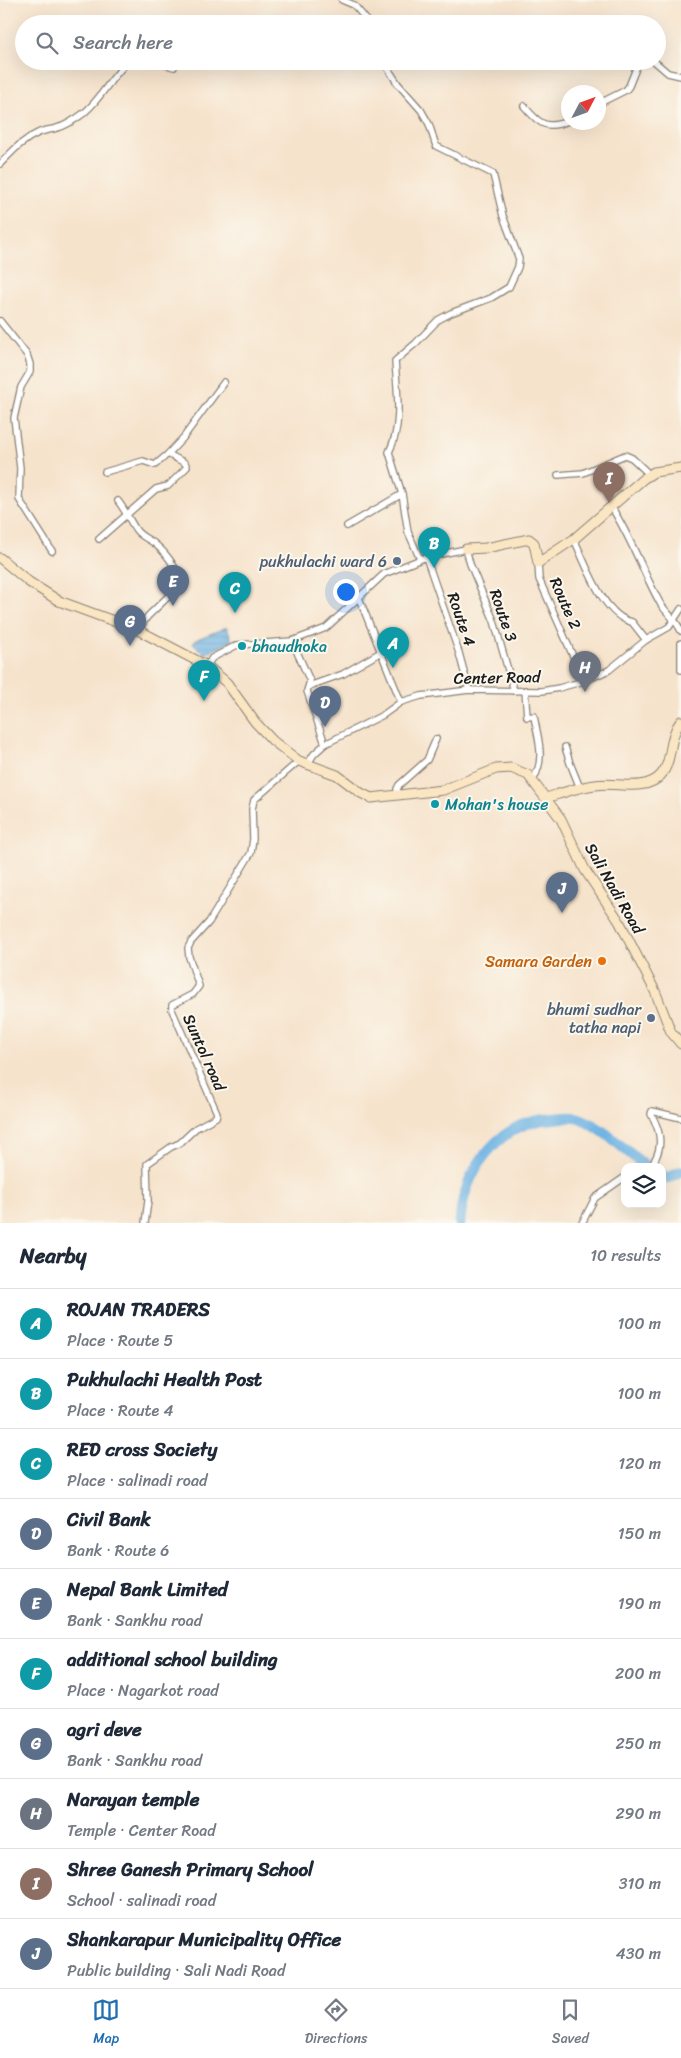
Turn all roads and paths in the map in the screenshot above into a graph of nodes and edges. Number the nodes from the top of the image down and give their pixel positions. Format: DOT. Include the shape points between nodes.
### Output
graph roads {
  1 [pos="342,0"];
  2 [pos="355,2"];
  3 [pos="364,15"];
  4 [pos="120,70"];
  5 [pos="389,70"];
  6 [pos="635,70"];
  7 [pos="666,70"];
  8 [pos="681,76"];
  9 [pos="606,100"];
  10 [pos="524,106"];
  11 [pos="561,124"];
  12 [pos="0,164"];
  13 [pos="0,321"];
  14 [pos="224,382"];
  15 [pos="168,454"];
  16 [pos="681,468"];
  17 [pos="105,472"];
  18 [pos="650,474"];
  19 [pos="558,475"];
  20 [pos="402,494"];
  21 [pos="118,500"];
  22 [pos="612,508"];
  23 [pos="127,513"];
  24 [pos="347,526"];
  25 [pos="98,539"];
  26 [pos="574,539"];
  27 [pos="466,548"];
  28 [pos="52,551"];
  29 [pos="426,557"];
  30 [pos="0,558"];
  31 [pos="420,559"];
  32 [pos="538,563"];
  33 [pos="359,598"];
  34 [pos="681,608"];
  35 [pos="675,618"];
  36 [pos="138,630"];
  37 [pos="681,630"];
  38 [pos="646,640"];
  39 [pos="292,641"];
  40 [pos="681,643"];
  41 [pos="381,652"];
  42 [pos="206,666"];
  43 [pos="681,670"];
  44 [pos="584,681"];
  45 [pos="309,686"];
  46 [pos="469,690"];
  47 [pos="525,690"];
  48 [pos="514,691"];
  49 [pos="401,702"];
  50 [pos="681,721"];
  51 [pos="436,739"];
  52 [pos="325,744"];
  53 [pos="565,747"];
  54 [pos="303,763"];
  55 [pos="532,780"];
  56 [pos="580,788"];
  57 [pos="398,794"];
  58 [pos="546,798"];
  59 [pos="681,1044"];
  60 [pos="681,1118"];
  61 [pos="653,1163"];
  62 [pos="621,1180"];
  63 [pos="145,1223"];
  64 [pos="582,1223"];
  1 -- 2 [label="street"];
  2 -- 3 [label="street"];
  4 -- 12 [label="street" via="82,115 59,128 32,136"];
  5 -- 20 [label="street" via="421,110 436,146 493,174 503,216 519,259 509,287 438,320 395,361 398,423 396,440 389,452"];
  6 -- 9 [label="street" via="630,86"];
  7 -- 8 [label="street"];
  10 -- 11 [label="street" via="540,121 551,126"];
  13 -- 28 [label="street" via="27,355 30,364 14,418 20,468 19,499"];
  14 -- 15 [label="street"];
  15 -- 17 [label="street" via="155,465 143,461"];
  15 -- 23 [label="street" via="187,467 168,486 156,489"];
  16 -- 18 [label="main road"];
  18 -- 19 [label="street" via="625,455 582,473"];
  18 -- 22 [label="main road"];
  20 -- 24 [label="street"];
  20 -- 31 [label="street" via="408,532"];
  21 -- 23 [label="street"];
  22 -- 26 [label="main road"];
  22 -- 35 [label="street" via="664,610"];
  23 -- 25 [label="street"];
  23 -- 36 [label="street" via="138,533 156,545 169,560 180,582"];
  26 -- 32 [label="main road"];
  26 -- 38 [label="street" via="591,578 608,604 624,620 632,622"];
  27 -- 29 [label="street"];
  27 -- 32 [label="main road" via="486,548 529,539 534,543"];
  27 -- 48 [label="street, Route 3" via="494,621"];
  29 -- 31 [label="street"];
  29 -- 46 [label="street, Route 4"];
  30 -- 36 [label="main road" via="59,601"];
  31 -- 33 [label="street" via="384,574"];
  32 -- 44 [label="street, Route 2" via="539,579"];
  33 -- 39 [label="street" via="326,628"];
  33 -- 41 [label="street"];
  34 -- 35 [label="street, Center Road"];
  35 -- 37 [label="street"];
  35 -- 38 [label="street, Center Road" via="668,627"];
  36 -- 42 [label="main road"];
  38 -- 44 [label="street, Center Road" via="614,666"];
  39 -- 42 [label="street" via="237,645 212,658"];
  39 -- 45 [label="street" via="310,681"];
  40 -- 43 [label="street"];
  41 -- 45 [label="street" via="343,674"];
  41 -- 49 [label="street"];
  42 -- 54 [label="main road" via="227,683 273,741"];
  44 -- 47 [label="street, Center Road" via="542,691"];
  45 -- 52 [label="street" via="307,691"];
  46 -- 48 [label="street, Center Road"];
  46 -- 49 [label="street, Center Road"];
  47 -- 48 [label="street, Center Road"];
  47 -- 55 [label="street" via="527,717 534,716 540,754 540,769"];
  49 -- 52 [label="street, Center Road"];
  50 -- 56 [label="main road" via="674,732 664,770 655,780 644,784 607,783"];
  51 -- 57 [label="street" via="427,760 399,785"];
  52 -- 54 [label="street, Center Road"];
  53 -- 56 [label="street"];
  54 -- 57 [label="main road" via="337,775 371,798"];
  54 -- 63 [label="street, Suntol road" via="254,800 251,853 209,922 188,948 199,986 193,994 172,1005 172,1010 217,1114 216,1118 196,1128 180,1143 147,1164"];
  55 -- 57 [label="main road" via="521,771 503,768 443,790"];
  55 -- 58 [label="main road, Sali Nadi Road"];
  56 -- 58 [label="main road"];
  58 -- 59 [label="main road, Sali Nadi Road" via="561,819 590,880 619,921 656,991 671,1032"];
  60 -- 61 [label="street" via="652,1111 660,1134"];
  62 -- 64 [label="street" via="594,1198"];
}
